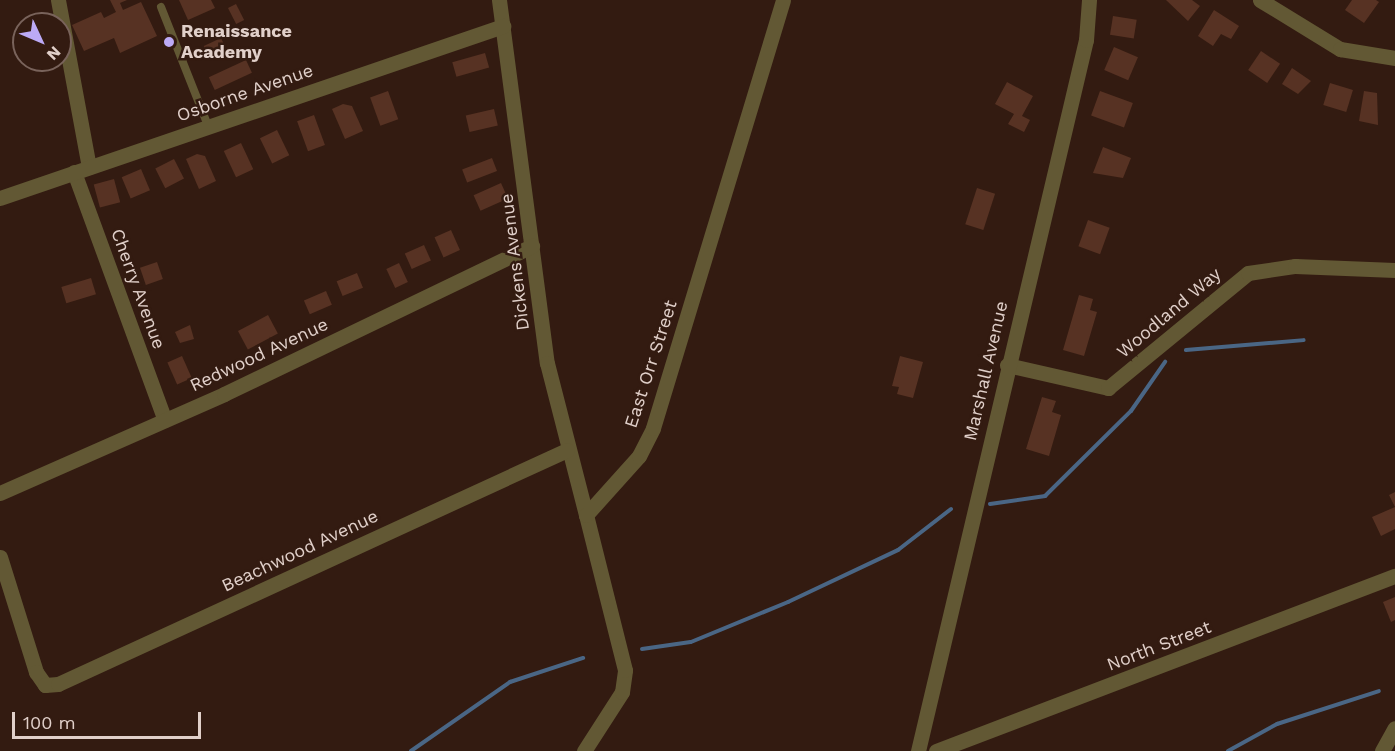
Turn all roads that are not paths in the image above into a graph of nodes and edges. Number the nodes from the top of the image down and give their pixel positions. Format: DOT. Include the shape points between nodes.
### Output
graph roads {
  1 [pos="58,0"];
  2 [pos="499,0"];
  3 [pos="783,0"];
  4 [pos="1089,0"];
  5 [pos="1260,0"];
  6 [pos="161,7"];
  7 [pos="503,26"];
  8 [pos="1395,58"];
  9 [pos="208,126"];
  10 [pos="82,170"];
  11 [pos="0,198"];
  12 [pos="532,246"];
  13 [pos="1395,270"];
  14 [pos="1007,365"];
  15 [pos="165,420"];
  16 [pos="567,450"];
  17 [pos="0,493"];
  18 [pos="586,515"];
  19 [pos="0,557"];
  20 [pos="1395,576"];
  21 [pos="1395,728"];
  22 [pos="584,751"];
  23 [pos="918,751"];
  24 [pos="936,751"];
  25 [pos="1382,751"];
  1 -- 10 [label="street, Cherry Avenue"];
  2 -- 7 [label="street, Dickens Avenue"];
  3 -- 18 [label="street, East Orr Street" via="653,428 639,456"];
  4 -- 14 [label="street, Marshall Avenue" via="1086,40"];
  5 -- 8 [label="street" via="1341,49"];
  6 -- 9 [label="lane"];
  7 -- 9 [label="street, Osborne Avenue"];
  7 -- 12 [label="street, Dickens Avenue"];
  9 -- 10 [label="street, Osborne Avenue"];
  10 -- 11 [label="street, Osborne Avenue"];
  10 -- 15 [label="street, Cherry Avenue"];
  12 -- 15 [label="street, Redwood Avenue"];
  12 -- 16 [label="street, Dickens Avenue" via="547,363"];
  13 -- 14 [label="street, Woodland Way" via="1295,266 1248,273 1108,388"];
  14 -- 23 [label="street, Marshall Avenue"];
  15 -- 17 [label="street, Redwood Avenue"];
  16 -- 18 [label="street, Dickens Avenue"];
  16 -- 19 [label="street, Beachwood Avenue" via="76,677 49,685 36,672"];
  18 -- 22 [label="street" via="625,670 622,692"];
  20 -- 24 [label="street, North Street"];
  21 -- 25 [label="street"];
}
